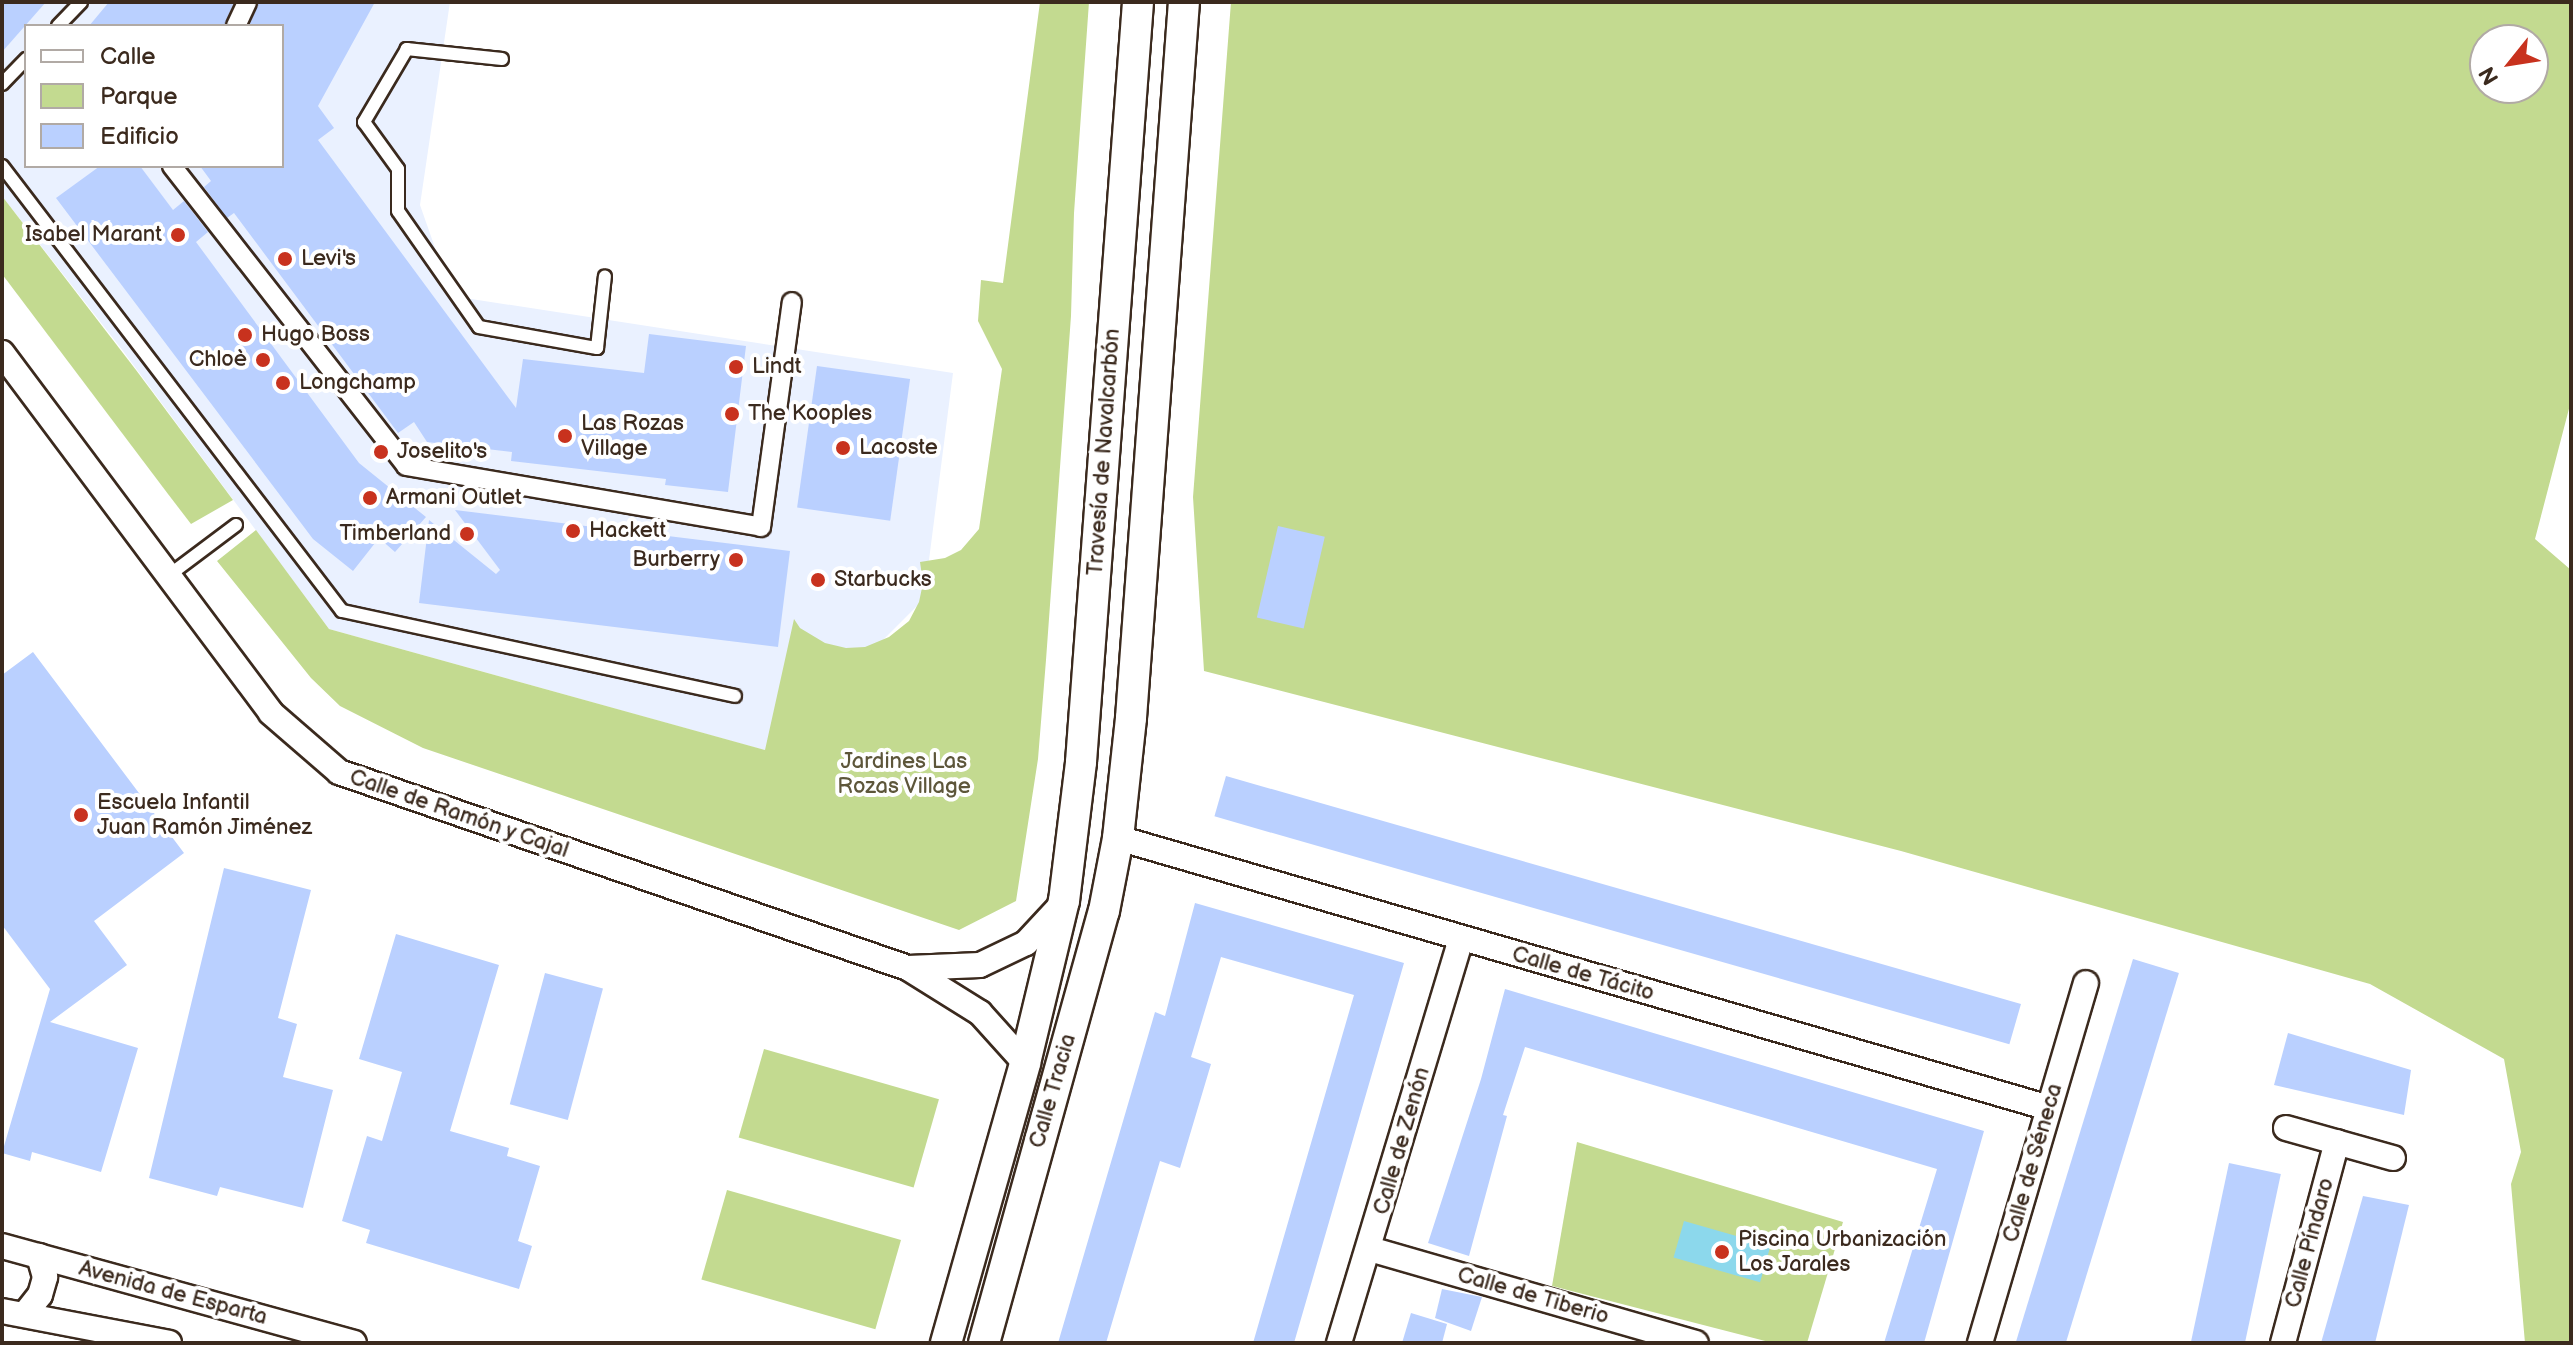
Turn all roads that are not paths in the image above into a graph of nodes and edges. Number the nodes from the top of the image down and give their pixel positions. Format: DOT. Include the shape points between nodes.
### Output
graph roads {
  1 [pos="81,2"];
  2 [pos="247,2"];
  3 [pos="1138,2"];
  4 [pos="1184,2"];
  5 [pos="60,24"];
  6 [pos="237,24"];
  7 [pos="502,59"];
  8 [pos="24,61"];
  9 [pos="2,84"];
  10 [pos="2,166"];
  11 [pos="174,168"];
  12 [pos="605,276"];
  13 [pos="792,302"];
  14 [pos="2,353"];
  15 [pos="236,525"];
  16 [pos="168,576"];
  17 [pos="735,696"];
  18 [pos="1118,838"];
  19 [pos="1064,901"];
  20 [pos="1461,939"];
  21 [pos="908,968"];
  22 [pos="2086,983"];
  23 [pos="1025,1063"];
  24 [pos="2049,1108"];
  25 [pos="2286,1128"];
  26 [pos="2337,1142"];
  27 [pos="2393,1158"];
  28 [pos="2,1246"];
  29 [pos="1370,1249"];
  30 [pos="39,1256"];
  31 [pos="14,1312"];
  32 [pos="169,1343"];
  33 [pos="354,1343"];
  34 [pos="946,1343"];
  35 [pos="984,1343"];
  36 [pos="1339,1343"];
  37 [pos="1696,1343"];
  38 [pos="1980,1343"];
  39 [pos="2283,1343"];
  1 -- 5 [label="lane"];
  2 -- 6 [label="street"];
  3 -- 19 [label="street, Travesía de Navalcarbón" via="1081,762"];
  4 -- 18 [label="street"];
  7 -- 12 [label="lane" via="407,49 364,122 398,169 398,211 479,327 597,348"];
  8 -- 9 [label="lane"];
  10 -- 17 [label="lane" via="342,611"];
  11 -- 13 [label="street" via="406,466 761,527"];
  14 -- 16 [label="street, Calle de Ramón y Cajal"];
  15 -- 16 [label="lane"];
  16 -- 21 [label="street, Calle de Ramón y Cajal" via="271,713 339,772"];
  18 -- 20 [label="street, Calle de Tácito"];
  18 -- 35 [label="street, Calle Tracia" via="1104,911"];
  19 -- 21 [label="street, Calle de Ramón y Cajal" via="1026,943 980,965"];
  19 -- 23 [label="street, Calle Tracia"];
  20 -- 24 [label="street, Calle de Tácito"];
  20 -- 29 [label="street, Calle de Zenón"];
  21 -- 23 [label="street, Calle de Ramón y Cajal" via="980,1013"];
  22 -- 24 [label="street, Calle de Séneca"];
  23 -- 34 [label="street, Calle Tracia"];
  24 -- 38 [label="street, Calle de Séneca"];
  25 -- 26 [label="street"];
  26 -- 27 [label="street"];
  26 -- 39 [label="street, Calle Píndaro"];
  28 -- 30 [label="street, Avenida de Esparta"];
  29 -- 36 [label="street, Calle de Zenón"];
  29 -- 37 [label="street, Calle de Tiberio"];
  30 -- 31 [label="street, Avenida de Esparta" via="45,1277 40,1295"];
  30 -- 33 [label="street, Avenida de Esparta"];
  31 -- 32 [label="street, Avenida de Esparta"];
}
